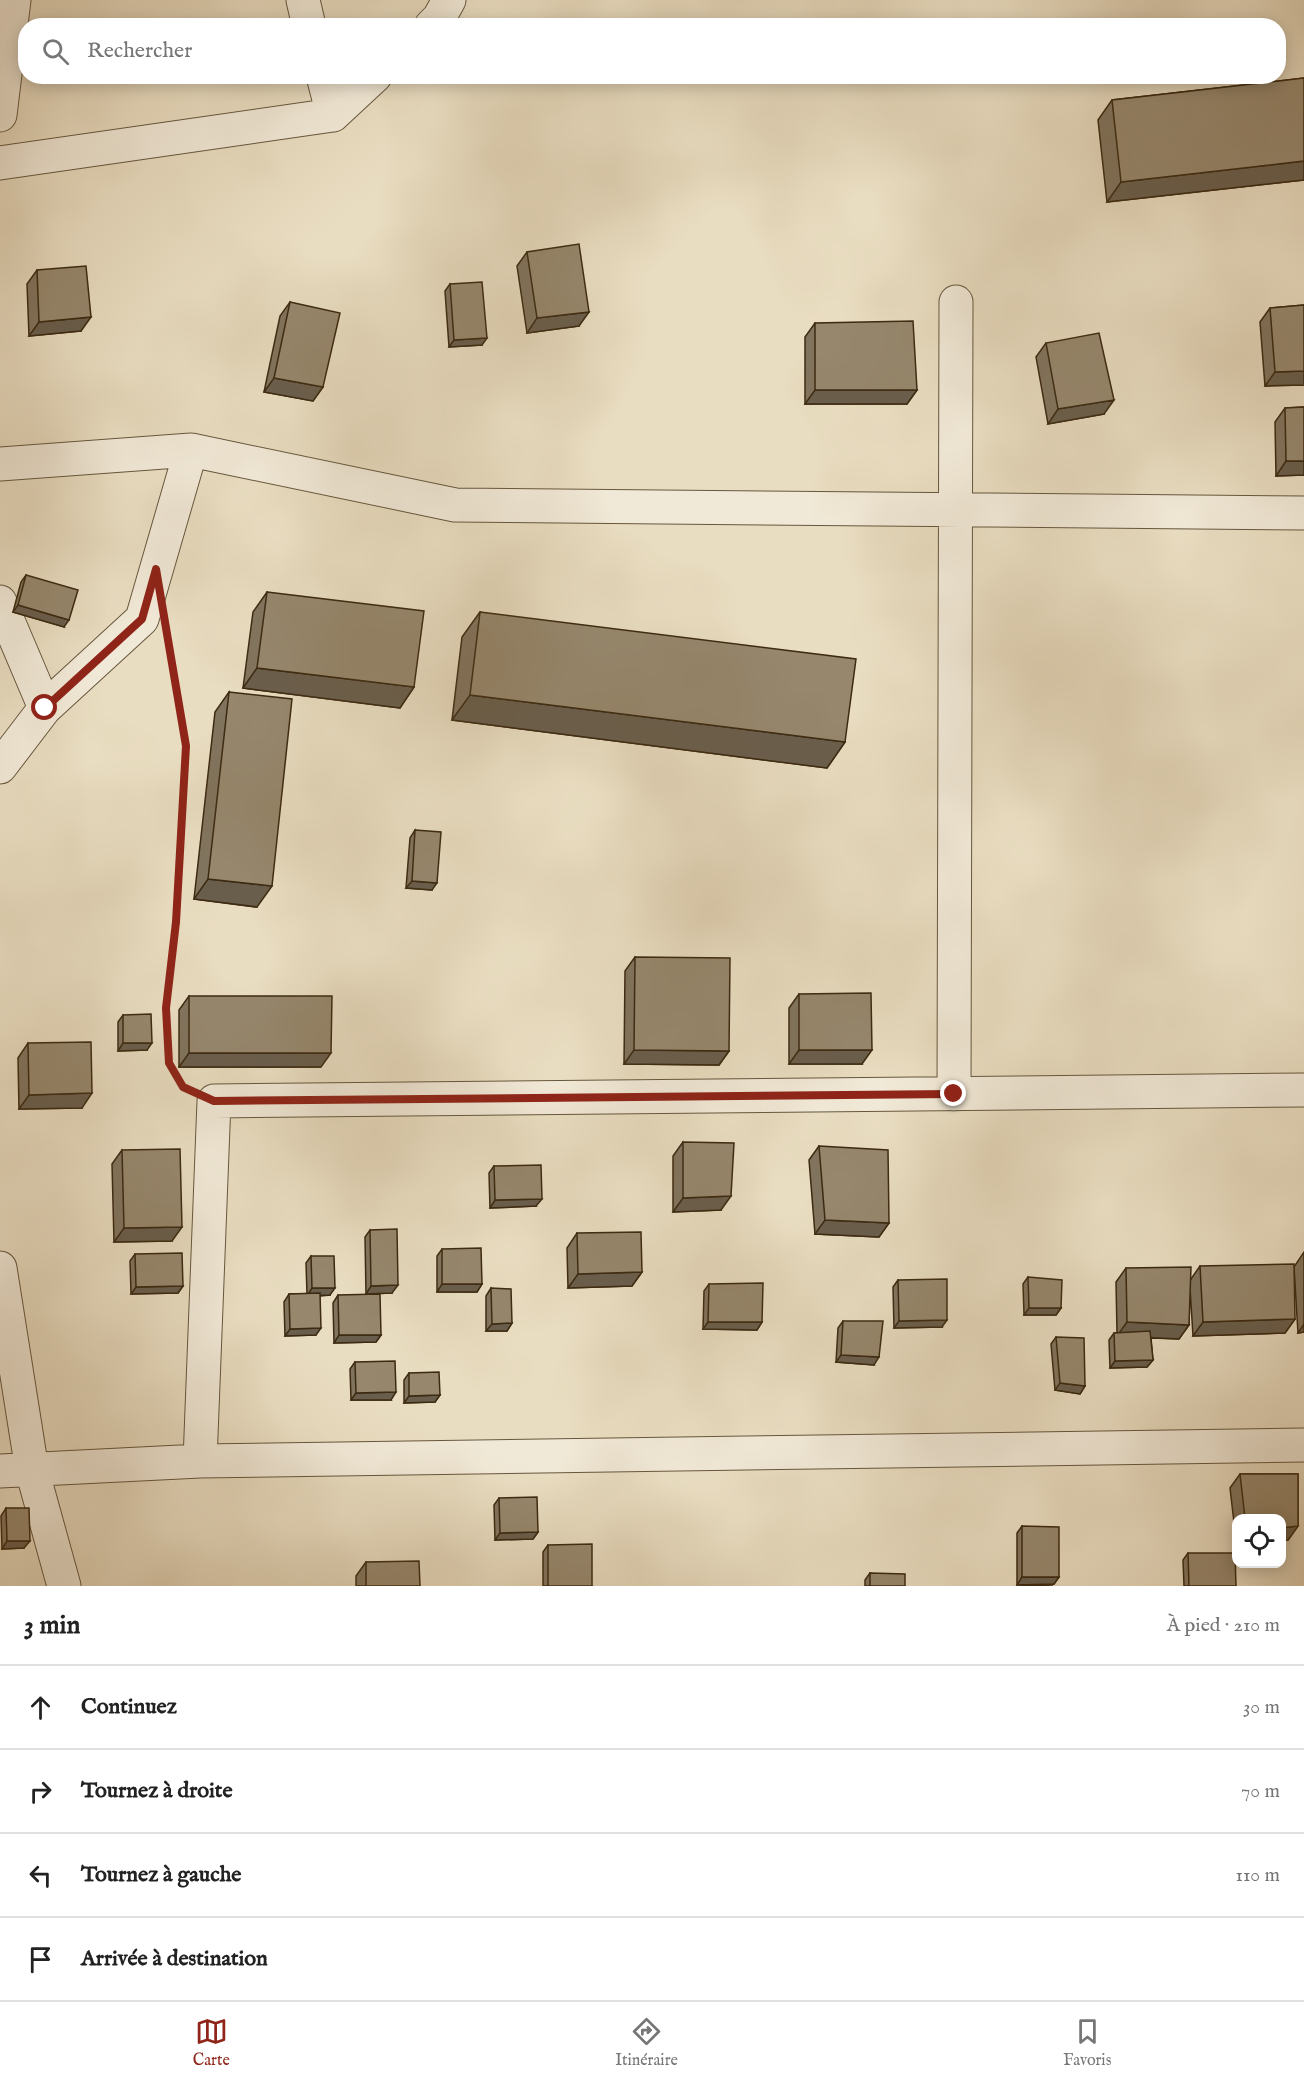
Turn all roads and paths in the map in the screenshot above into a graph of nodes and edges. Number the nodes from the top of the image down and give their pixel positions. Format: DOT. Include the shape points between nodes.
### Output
graph roads {
  1 [pos="14,0"];
  2 [pos="303,0"];
  3 [pos="449,0"];
  4 [pos="307,18"];
  5 [pos="439,18"];
  6 [pos="325,84"];
  7 [pos="366,84"];
  8 [pos="0,115"];
  9 [pos="333,115"];
  10 [pos="0,163"];
  11 [pos="956,302"];
  12 [pos="192,450"];
  13 [pos="0,464"];
  14 [pos="955,509"];
  15 [pos="1304,513"];
  16 [pos="0,602"];
  17 [pos="168,640"];
  18 [pos="45,708"];
  19 [pos="0,767"];
  20 [pos="1304,1090"];
  21 [pos="954,1094"];
  22 [pos="214,1101"];
  23 [pos="0,1268"];
  24 [pos="1304,1445"];
  25 [pos="200,1461"];
  26 [pos="32,1470"];
  27 [pos="0,1471"];
  28 [pos="63,1586"];
  1 -- 8 [label="street"];
  2 -- 4 [label="street"];
  3 -- 5 [label="street"];
  6 -- 9 [label="street"];
  7 -- 9 [label="street"];
  9 -- 10 [label="street"];
  11 -- 14 [label="street"];
  12 -- 13 [label="street"];
  12 -- 14 [label="street" via="455,505"];
  12 -- 18 [label="street" via="142,619"];
  14 -- 15 [label="street"];
  14 -- 21 [label="street"];
  16 -- 18 [label="street"];
  17 -- 22 [label="path" via="186,746 176,922 166,1008 169,1063 183,1087"];
  18 -- 19 [label="street"];
  20 -- 21 [label="street"];
  21 -- 22 [label="street"];
  22 -- 25 [label="street"];
  23 -- 26 [label="street"];
  24 -- 25 [label="street"];
  25 -- 26 [label="street"];
  26 -- 27 [label="street"];
  26 -- 28 [label="street"];
}
